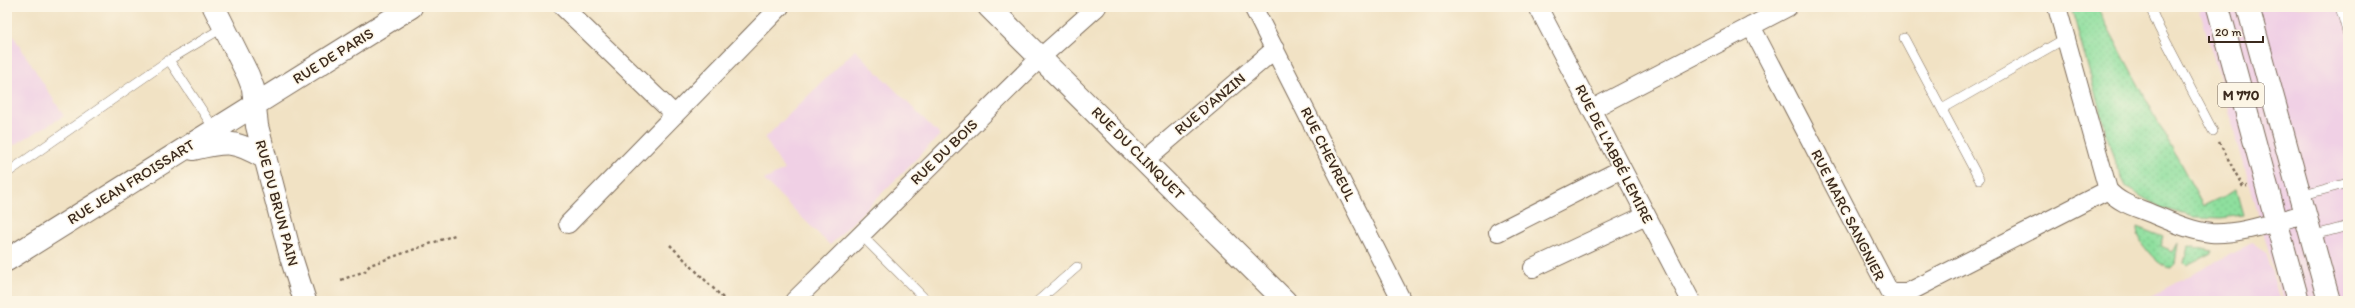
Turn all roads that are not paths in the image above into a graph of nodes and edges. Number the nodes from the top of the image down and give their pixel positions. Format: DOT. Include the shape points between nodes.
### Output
graph roads {
  1 [pos="411,7"];
  2 [pos="563,7"];
  3 [pos="780,7"];
  4 [pos="989,7"];
  5 [pos="1097,7"];
  6 [pos="1253,7"];
  7 [pos="1538,7"];
  8 [pos="1788,7"];
  9 [pos="2057,7"];
  10 [pos="2150,7"];
  11 [pos="2218,7"];
  12 [pos="2248,7"];
  13 [pos="2340,7"];
  14 [pos="220,13"];
  15 [pos="1751,26"];
  16 [pos="2348,35"];
  17 [pos="1904,38"];
  18 [pos="2066,38"];
  19 [pos="1275,49"];
  20 [pos="1041,57"];
  21 [pos="169,60"];
  22 [pos="254,104"];
  23 [pos="1942,109"];
  24 [pos="1592,110"];
  25 [pos="675,115"];
  26 [pos="215,130"];
  27 [pos="2213,131"];
  28 [pos="179,152"];
  29 [pos="265,158"];
  30 [pos="1145,160"];
  31 [pos="1622,169"];
  32 [pos="7,173"];
  33 [pos="1979,179"];
  34 [pos="2348,183"];
  35 [pos="2108,190"];
  36 [pos="2302,205"];
  37 [pos="1646,214"];
  38 [pos="2275,222"];
  39 [pos="568,224"];
  40 [pos="2348,226"];
  41 [pos="1498,232"];
  42 [pos="861,235"];
  43 [pos="2311,236"];
  44 [pos="7,260"];
  45 [pos="1077,267"];
  46 [pos="1533,268"];
  47 [pos="1276,298"];
  48 [pos="305,301"];
  49 [pos="794,301"];
  50 [pos="927,301"];
  51 [pos="1038,301"];
  52 [pos="1402,301"];
  53 [pos="1691,301"];
  54 [pos="2298,301"];
  55 [pos="2329,301"];
  1 -- 22 [label="main road, RUE DE PARIS"];
  2 -- 25 [label="street"];
  3 -- 25 [label="street"];
  4 -- 20 [label="main road, RUE DU CLINQUET"];
  5 -- 20 [label="street, RUE DU BOIS"];
  6 -- 19 [label="street, RUE CHEVREUL"];
  7 -- 24 [label="street, RUE DE L'ABBÉ LEMIRE"];
  8 -- 15 [label="street"];
  9 -- 18 [label="street"];
  10 -- 27 [label="lane"];
  11 -- 38 [label="main road, M 770"];
  12 -- 36 [label="main road, M 770"];
  13 -- 16 [label="lane"];
  14 -- 21 [label="lane"];
  14 -- 22 [label="main road, RUE DU BRUN PAIN" via="248,75"];
  15 -- 24 [label="street"];
  15 -- 35 [label="street, RUE MARC SANGNIER" via="1889,291 1907,293"];
  17 -- 23 [label="lane"];
  18 -- 23 [label="lane"];
  18 -- 35 [label="street"];
  19 -- 30 [label="street, RUE D'ANZIN"];
  19 -- 52 [label="street, RUE CHEVREUL"];
  20 -- 30 [label="main road, RUE DU CLINQUET"];
  20 -- 42 [label="street, RUE DU BOIS"];
  21 -- 26 [label="lane"];
  21 -- 32 [label="lane"];
  22 -- 26 [label="main road, RUE JEAN FROISSART"];
  22 -- 29 [label="main road, RUE DU BRUN PAIN"];
  23 -- 33 [label="lane"];
  24 -- 31 [label="street, RUE DE L'ABBÉ LEMIRE"];
  25 -- 39 [label="street"];
  26 -- 28 [label="main road, RUE JEAN FROISSART"];
  28 -- 29 [label="main road" via="228,142 247,147"];
  28 -- 44 [label="main road, RUE JEAN FROISSART"];
  29 -- 48 [label="main road, RUE DU BRUN PAIN"];
  30 -- 47 [label="main road, RUE DU CLINQUET"];
  31 -- 37 [label="street, RUE DE L'ABBÉ LEMIRE"];
  31 -- 41 [label="street"];
  34 -- 36 [label="lane"];
  35 -- 38 [label="street" via="2129,205 2203,232 2234,231"];
  36 -- 38 [label="street"];
  36 -- 43 [label="main road, M 770"];
  37 -- 46 [label="street"];
  37 -- 53 [label="street, RUE DE L'ABBÉ LEMIRE"];
  38 -- 54 [label="main road, M 770"];
  40 -- 43 [label="lane"];
  42 -- 49 [label="street, RUE DU BOIS"];
  42 -- 50 [label="lane"];
  43 -- 55 [label="main road, M 770"];
  45 -- 51 [label="lane"];
}
